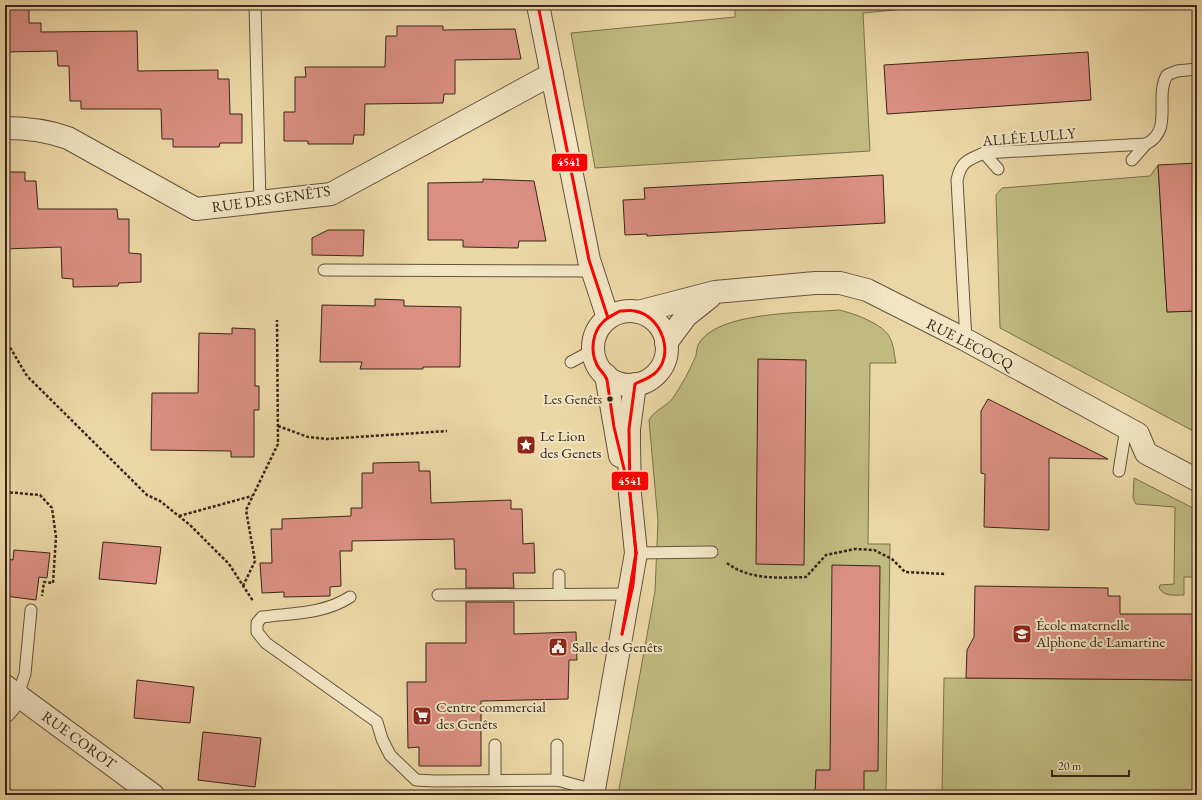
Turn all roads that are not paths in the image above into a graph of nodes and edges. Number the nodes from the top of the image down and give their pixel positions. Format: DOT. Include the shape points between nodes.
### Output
graph roads {
  1 [pos="255,5"];
  2 [pos="538,5"];
  3 [pos="1197,69"];
  4 [pos="552,74"];
  5 [pos="5,128"];
  6 [pos="1146,144"];
  7 [pos="984,153"];
  8 [pos="1132,160"];
  9 [pos="998,169"];
  10 [pos="260,202"];
  11 [pos="324,270"];
  12 [pos="593,271"];
  13 [pos="715,292"];
  14 [pos="638,312"];
  15 [pos="608,318"];
  16 [pos="966,340"];
  17 [pos="666,343"];
  18 [pos="593,350"];
  19 [pos="572,362"];
  20 [pos="606,375"];
  21 [pos="635,384"];
  22 [pos="1126,428"];
  23 [pos="1119,471"];
  24 [pos="1197,480"];
  25 [pos="630,494"];
  26 [pos="712,552"];
  27 [pos="636,553"];
  28 [pos="559,575"];
  29 [pos="559,594"];
  30 [pos="630,594"];
  31 [pos="438,595"];
  32 [pos="350,597"];
  33 [pos="31,610"];
  34 [pos="9,697"];
  35 [pos="495,745"];
  36 [pos="557,745"];
  37 [pos="495,780"];
  38 [pos="557,780"];
  39 [pos="594,793"];
  40 [pos="153,795"];
  1 -- 10 [label="lane"];
  2 -- 4 [label="street"];
  3 -- 6 [label="lane" via="1167,75 1162,88 1163,120 1160,132"];
  4 -- 10 [label="street, RUE DES GENÊTS" via="331,194"];
  4 -- 12 [label="street"];
  5 -- 10 [label="street, RUE DES GENÊTS" via="49,131 68,138 196,209"];
  6 -- 7 [label="lane, ALLÉE LULLY"];
  6 -- 8 [label="lane"];
  7 -- 9 [label="lane"];
  7 -- 16 [label="lane, ALLÉE LULLY" via="960,167 957,180"];
  11 -- 12 [label="lane"];
  12 -- 15 [label="street"];
  13 -- 14 [label="street, RUE LECOCQ"];
  13 -- 16 [label="street, RUE LECOCQ" via="840,283 878,295"];
  13 -- 17 [label="street" via="686,316"];
  14 -- 15 [label="street" via="627,311"];
  14 -- 17 [label="street" via="657,322"];
  15 -- 18 [label="street" via="599,327 594,338"];
  16 -- 22 [label="street, RUE LECOCQ"];
  17 -- 21 [label="street" via="666,355 662,365 646,381"];
  18 -- 19 [label="lane"];
  18 -- 20 [label="street" via="595,362"];
  20 -- 21 [label="street" via="622,384"];
  20 -- 25 [label="street" via="618,451"];
  21 -- 25 [label="street" via="629,429"];
  22 -- 23 [label="lane"];
  22 -- 24 [label="street, RUE LECOCQ" via="1138,434 1146,453"];
  25 -- 27 [label="street"];
  26 -- 27 [label="lane"];
  27 -- 30 [label="street"];
  28 -- 29 [label="lane"];
  29 -- 30 [label="lane"];
  29 -- 31 [label="lane"];
  30 -- 39 [label="street"];
  32 -- 37 [label="lane" via="322,610 262,617 257,623 257,632 266,643 377,722 390,755 416,780"];
  33 -- 34 [label="lane" via="25,674"];
  34 -- 40 [label="street, RUE COROT"];
  35 -- 37 [label="lane"];
  36 -- 38 [label="lane"];
  37 -- 38 [label="lane"];
  38 -- 39 [label="lane"];
}
